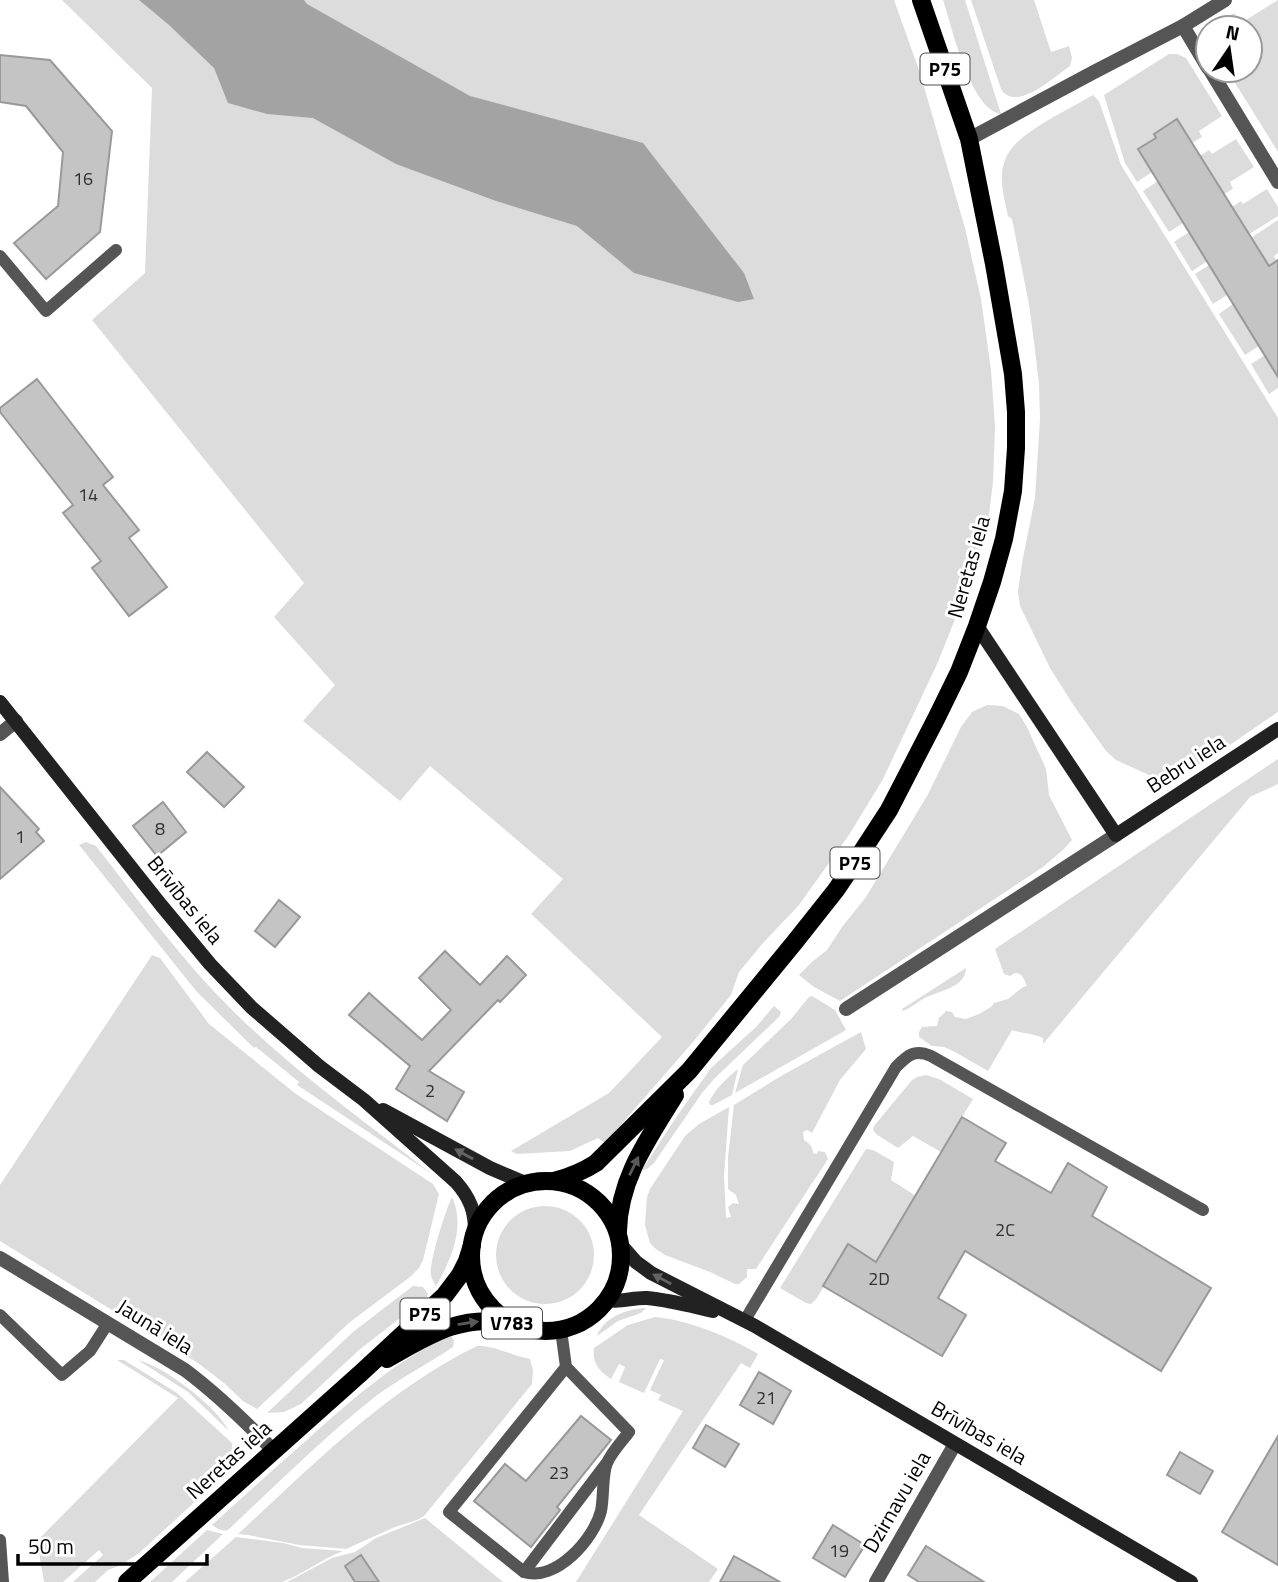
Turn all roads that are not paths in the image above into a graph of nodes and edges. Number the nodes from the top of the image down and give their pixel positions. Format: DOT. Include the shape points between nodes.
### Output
graph roads {
  1 [pos="921,0"];
  2 [pos="1225,0"];
  3 [pos="1183,26"];
  4 [pos="1194,44"];
  5 [pos="1218,84"];
  6 [pos="969,139"];
  7 [pos="1278,182"];
  8 [pos="116,250"];
  9 [pos="0,256"];
  10 [pos="977,626"];
  11 [pos="0,702"];
  12 [pos="16,721"];
  13 [pos="1278,729"];
  14 [pos="0,734"];
  15 [pos="1116,835"];
  16 [pos="846,1009"];
  17 [pos="689,1071"];
  18 [pos="363,1100"];
  19 [pos="554,1181"];
  20 [pos="525,1183"];
  21 [pos="1203,1210"];
  22 [pos="473,1238"];
  23 [pos="620,1238"];
  24 [pos="0,1258"];
  25 [pos="608,1300"];
  26 [pos="0,1315"];
  27 [pos="745,1320"];
  28 [pos="108,1323"];
  29 [pos="518,1326"];
  30 [pos="561,1330"];
  31 [pos="566,1367"];
  32 [pos="362,1372"];
  33 [pos="955,1444"];
  34 [pos="273,1450"];
  35 [pos="607,1463"];
  36 [pos="0,1541"];
  37 [pos="524,1572"];
  38 [pos="4,1582"];
  39 [pos="127,1582"];
  40 [pos="876,1582"];
  41 [pos="1191,1582"];
  1 -- 6 [label="main road, Neretas iela / P75"];
  2 -- 3 [label="street"];
  3 -- 4 [label="street"];
  3 -- 6 [label="street"];
  5 -- 7 [label="street"];
  6 -- 10 [label="main road, Neretas iela / P75" via="1006,326 1016,412 1013,491 1004,539"];
  8 -- 9 [label="lane" via="46,311"];
  10 -- 15 [label="main road"];
  10 -- 17 [label="main road, Neretas iela / P75" via="937,717 873,834 836,890"];
  11 -- 12 [label="main road, Brīvības iela"];
  12 -- 14 [label="street"];
  12 -- 18 [label="main road, Brīvības iela" via="210,964 251,1007"];
  13 -- 15 [label="main road, Bebru iela"];
  15 -- 16 [label="street"];
  17 -- 19 [label="main road, P75" via="596,1163"];
  23 -- 17 [label="main road, one-way" via="618,1215 631,1169"];
  20 -- 18 [label="main road, one-way"];
  18 -- 22 [label="main road" via="466,1193 474,1210"];
  19 -- 20 [label="main road"];
  19 -- 23 [label="main road" via="581,1189 604,1206"];
  20 -- 22 [label="main road" via="495,1201"];
  21 -- 27 [label="lane" via="918,1052 896,1067"];
  22 -- 29 [label="main road, V783" via="472,1266 478,1287 494,1310"];
  22 -- 32 [label="main road, P75" via="452,1288"];
  23 -- 25 [label="main road, V783" via="620,1274"];
  27 -- 23 [label="main road, one-way" via="651,1273 636,1262"];
  24 -- 28 [label="street, Jaunā iela"];
  25 -- 27 [label="main road" via="661,1299"];
  25 -- 30 [label="main road, V783" via="587,1320"];
  26 -- 28 [label="lane" via="62,1375 90,1351"];
  27 -- 33 [label="main road, Brīvības iela"];
  28 -- 34 [label="street, Jaunā iela" via="212,1390"];
  29 -- 30 [label="main road, V783"];
  32 -- 29 [label="main road, one-way" via="459,1324 484,1320"];
  30 -- 31 [label="lane"];
  31 -- 35 [label="lane" via="629,1432"];
  31 -- 37 [label="lane" via="449,1512"];
  32 -- 34 [label="main road, Neretas iela / P75"];
  33 -- 40 [label="street, Dzirnavu iela"];
  33 -- 41 [label="main road, Brīvības iela"];
  34 -- 39 [label="main road, Neretas iela / P75"];
  35 -- 37 [label="lane"];
  35 -- 37 [label="lane" via="599,1518 575,1555 543,1574"];
  36 -- 38 [label="lane"];
}
